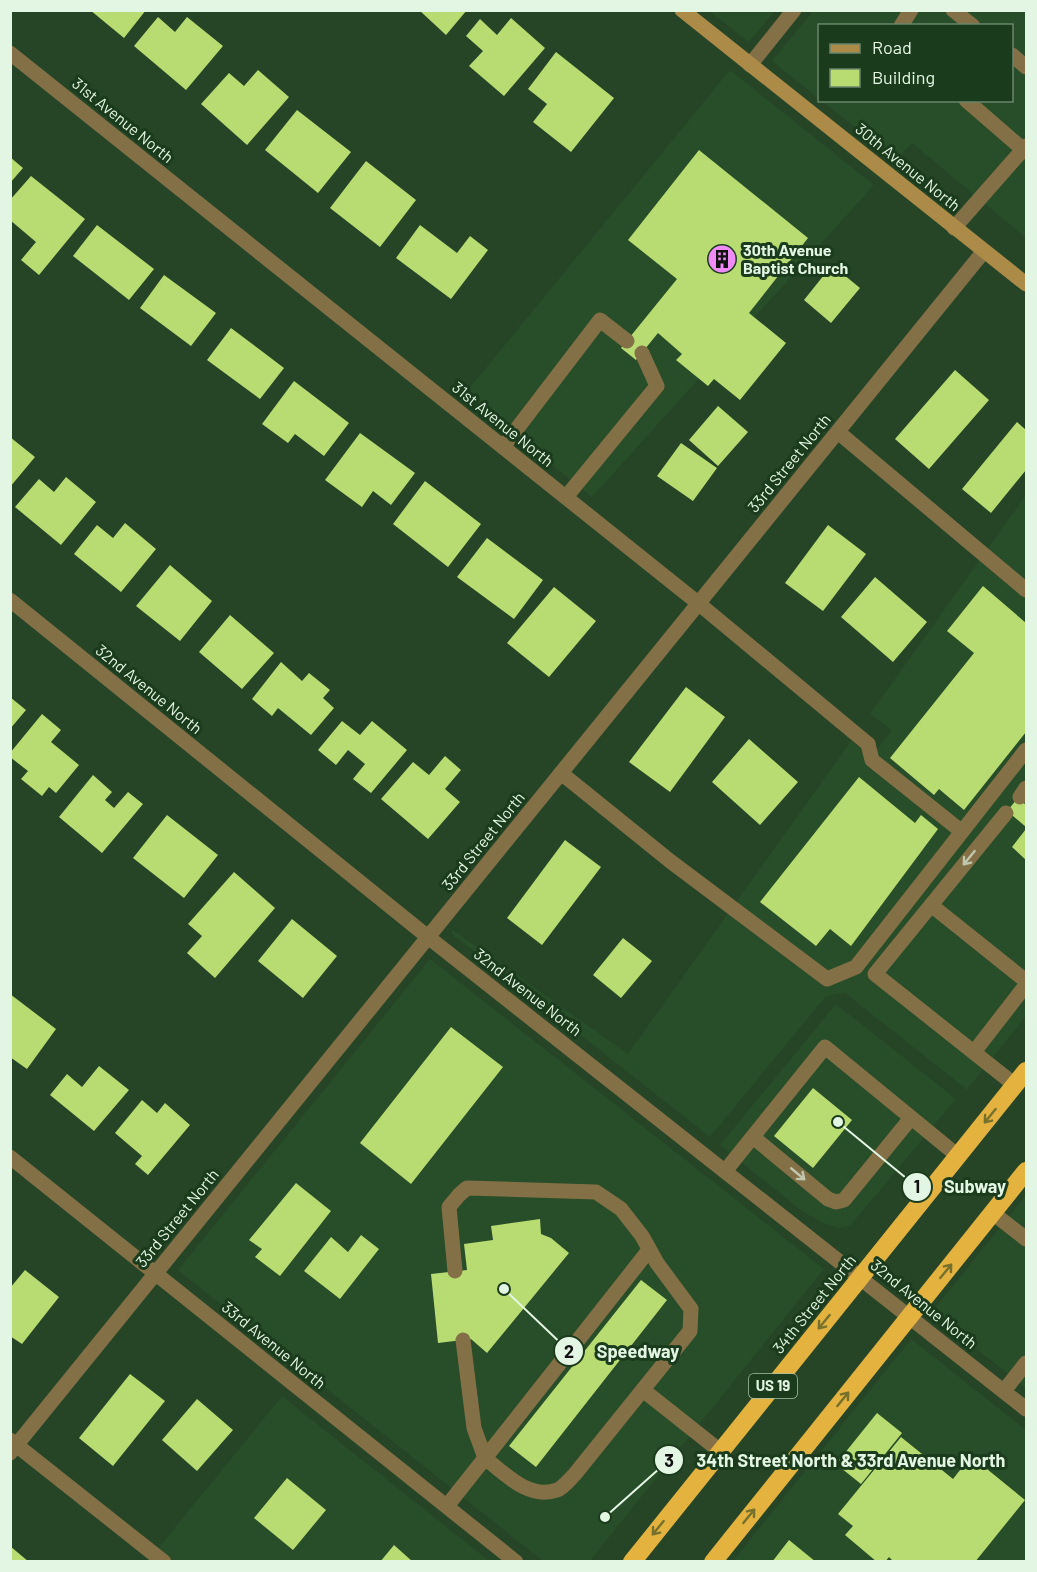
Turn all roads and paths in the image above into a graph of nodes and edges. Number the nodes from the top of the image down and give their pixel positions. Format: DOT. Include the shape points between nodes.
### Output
graph roads {
  1 [pos="682,10"];
  2 [pos="794,10"];
  3 [pos="911,10"];
  4 [pos="953,10"];
  5 [pos="902,24"];
  6 [pos="970,24"];
  7 [pos="10,53"];
  8 [pos="1013,57"];
  9 [pos="750,65"];
  10 [pos="1026,67"];
  11 [pos="968,102"];
  12 [pos="1025,149"];
  13 [pos="954,228"];
  14 [pos="984,251"];
  15 [pos="1026,284"];
  16 [pos="627,341"];
  17 [pos="642,353"];
  18 [pos="838,432"];
  19 [pos="503,447"];
  20 [pos="566,497"];
  21 [pos="1026,590"];
  22 [pos="10,600"];
  23 [pos="698,603"];
  24 [pos="1026,750"];
  25 [pos="561,773"];
  26 [pos="1006,813"];
  27 [pos="961,831"];
  28 [pos="931,905"];
  29 [pos="428,937"];
  30 [pos="1026,983"];
  31 [pos="974,1052"];
  32 [pos="1026,1071"];
  33 [pos="1015,1085"];
  34 [pos="911,1118"];
  35 [pos="753,1137"];
  36 [pos="10,1156"];
  37 [pos="958,1156"];
  38 [pos="726,1170"];
  39 [pos="1026,1172"];
  40 [pos="993,1213"];
  41 [pos="1026,1239"];
  42 [pos="649,1250"];
  43 [pos="455,1271"];
  44 [pos="156,1273"];
  45 [pos="861,1276"];
  46 [pos="909,1316"];
  47 [pos="463,1341"];
  48 [pos="1026,1363"];
  49 [pos="643,1390"];
  50 [pos="1004,1391"];
  51 [pos="1026,1409"];
  52 [pos="13,1446"];
  53 [pos="720,1451"];
  54 [pos="485,1458"];
  55 [pos="447,1506"];
  56 [pos="164,1562"];
  57 [pos="516,1562"];
  58 [pos="632,1562"];
  59 [pos="713,1562"];
  1 -- 9 [label="street, 30th Avenue North"];
  2 -- 9 [label="street"];
  3 -- 5 [label="street"];
  4 -- 6 [label="street"];
  7 -- 19 [label="street, 31st Avenue North"];
  8 -- 10 [label="street"];
  9 -- 13 [label="street, 30th Avenue North"];
  11 -- 12 [label="street"];
  12 -- 13 [label="street"];
  13 -- 14 [label="street, 30th Avenue North"];
  14 -- 15 [label="street, 30th Avenue North"];
  14 -- 18 [label="street, 33rd Street North"];
  16 -- 19 [label="street" via="600,320"];
  17 -- 20 [label="street" via="657,386"];
  18 -- 21 [label="street"];
  18 -- 23 [label="street, 33rd Street North"];
  19 -- 20 [label="street, 31st Avenue North"];
  20 -- 23 [label="street, 31st Avenue North"];
  22 -- 29 [label="street, 32nd Avenue North"];
  23 -- 25 [label="street, 33rd Street North"];
  23 -- 27 [label="street, 31st Avenue North" via="868,744 872,760"];
  24 -- 27 [label="street"];
  25 -- 27 [label="street" via="827,979 856,967"];
  25 -- 29 [label="street, 33rd Street North"];
  26 -- 28 [label="street, one-way"];
  28 -- 30 [label="street"];
  28 -- 31 [label="street" via="875,974"];
  29 -- 38 [label="street, 32nd Avenue North"];
  29 -- 44 [label="street, 33rd Street North"];
  30 -- 31 [label="street"];
  31 -- 33 [label="street"];
  32 -- 33 [label="highway, 34th Street North / US 19"];
  33 -- 37 [label="highway, 34th Street North / US 19, one-way"];
  35 -- 34 [label="street, one-way" via="836,1202 844,1200"];
  34 -- 35 [label="street" via="825,1047"];
  34 -- 37 [label="street"];
  35 -- 38 [label="street"];
  36 -- 44 [label="street, 33rd Avenue North"];
  37 -- 45 [label="highway, 34th Street North / US 19"];
  38 -- 45 [label="street, 32nd Avenue North"];
  39 -- 40 [label="highway"];
  40 -- 41 [label="street"];
  46 -- 40 [label="highway, one-way"];
  42 -- 43 [label="street" via="621,1209 596,1192 468,1188 449,1207"];
  42 -- 49 [label="street" via="691,1309 690,1331"];
  42 -- 54 [label="street"];
  44 -- 52 [label="street, 33rd Street North"];
  44 -- 55 [label="street, 33rd Avenue North"];
  45 -- 46 [label="street, 32nd Avenue North"];
  45 -- 53 [label="highway, 34th Street North / US 19, one-way"];
  46 -- 50 [label="street, 32nd Avenue North"];
  59 -- 46 [label="highway, one-way"];
  47 -- 54 [label="street" via="474,1428"];
  48 -- 50 [label="street"];
  49 -- 53 [label="street"];
  49 -- 54 [label="street" via="558,1490 539,1493 521,1486"];
  50 -- 51 [label="street, 32nd Avenue North"];
  52 -- 56 [label="street"];
  53 -- 58 [label="highway, 34th Street North / US 19, one-way"];
  54 -- 55 [label="street"];
  55 -- 57 [label="street, 33rd Avenue North"];
}
